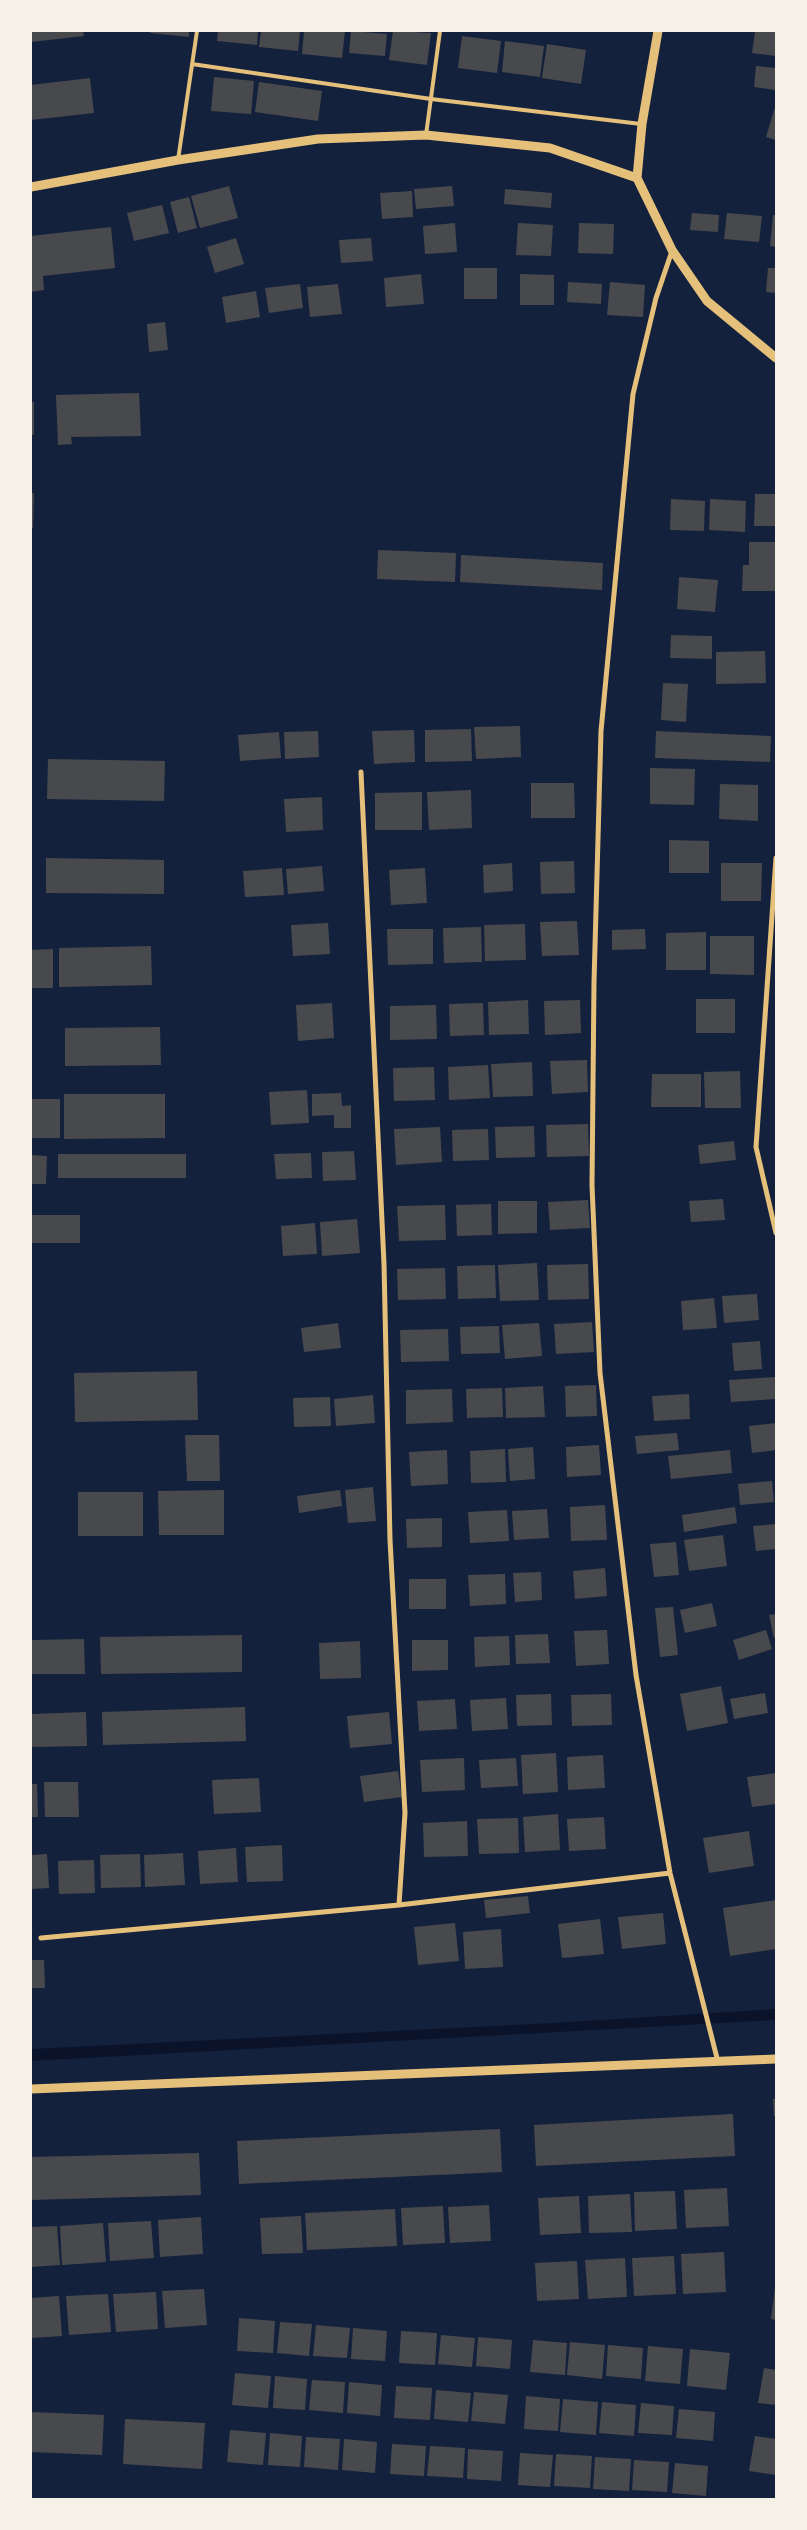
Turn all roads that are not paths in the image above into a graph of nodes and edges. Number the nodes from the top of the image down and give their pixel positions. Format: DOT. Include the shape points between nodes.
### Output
graph roads {
  1 [pos="197,31"];
  2 [pos="440,31"];
  3 [pos="658,31"];
  4 [pos="192,64"];
  5 [pos="431,100"];
  6 [pos="642,124"];
  7 [pos="426,135"];
  8 [pos="178,160"];
  9 [pos="637,178"];
  10 [pos="31,187"];
  11 [pos="672,250"];
  12 [pos="776,358"];
  13 [pos="361,772"];
  14 [pos="776,858"];
  15 [pos="776,1233"];
  16 [pos="670,1873"];
  17 [pos="399,1905"];
  18 [pos="41,1938"];
  19 [pos="776,2059"];
  20 [pos="718,2063"];
  21 [pos="31,2090"];
  1 -- 4 [label="lane"];
  2 -- 5 [label="lane"];
  3 -- 6 [label="street"];
  4 -- 5 [label="lane"];
  4 -- 8 [label="lane"];
  5 -- 6 [label="lane"];
  5 -- 7 [label="lane"];
  6 -- 9 [label="street"];
  7 -- 8 [label="street" via="318,139"];
  7 -- 9 [label="street" via="550,148"];
  8 -- 10 [label="street"];
  9 -- 11 [label="street"];
  11 -- 12 [label="street" via="707,301"];
  11 -- 16 [label="street" via="656,298 633,394 601,731 592,1175 600,1373 636,1675"];
  13 -- 17 [label="street" via="384,1264 390,1540 405,1813"];
  14 -- 15 [label="street" via="756,1148"];
  16 -- 17 [label="street"];
  16 -- 20 [label="street"];
  17 -- 18 [label="street"];
  19 -- 20 [label="street"];
  20 -- 21 [label="street"];
}
